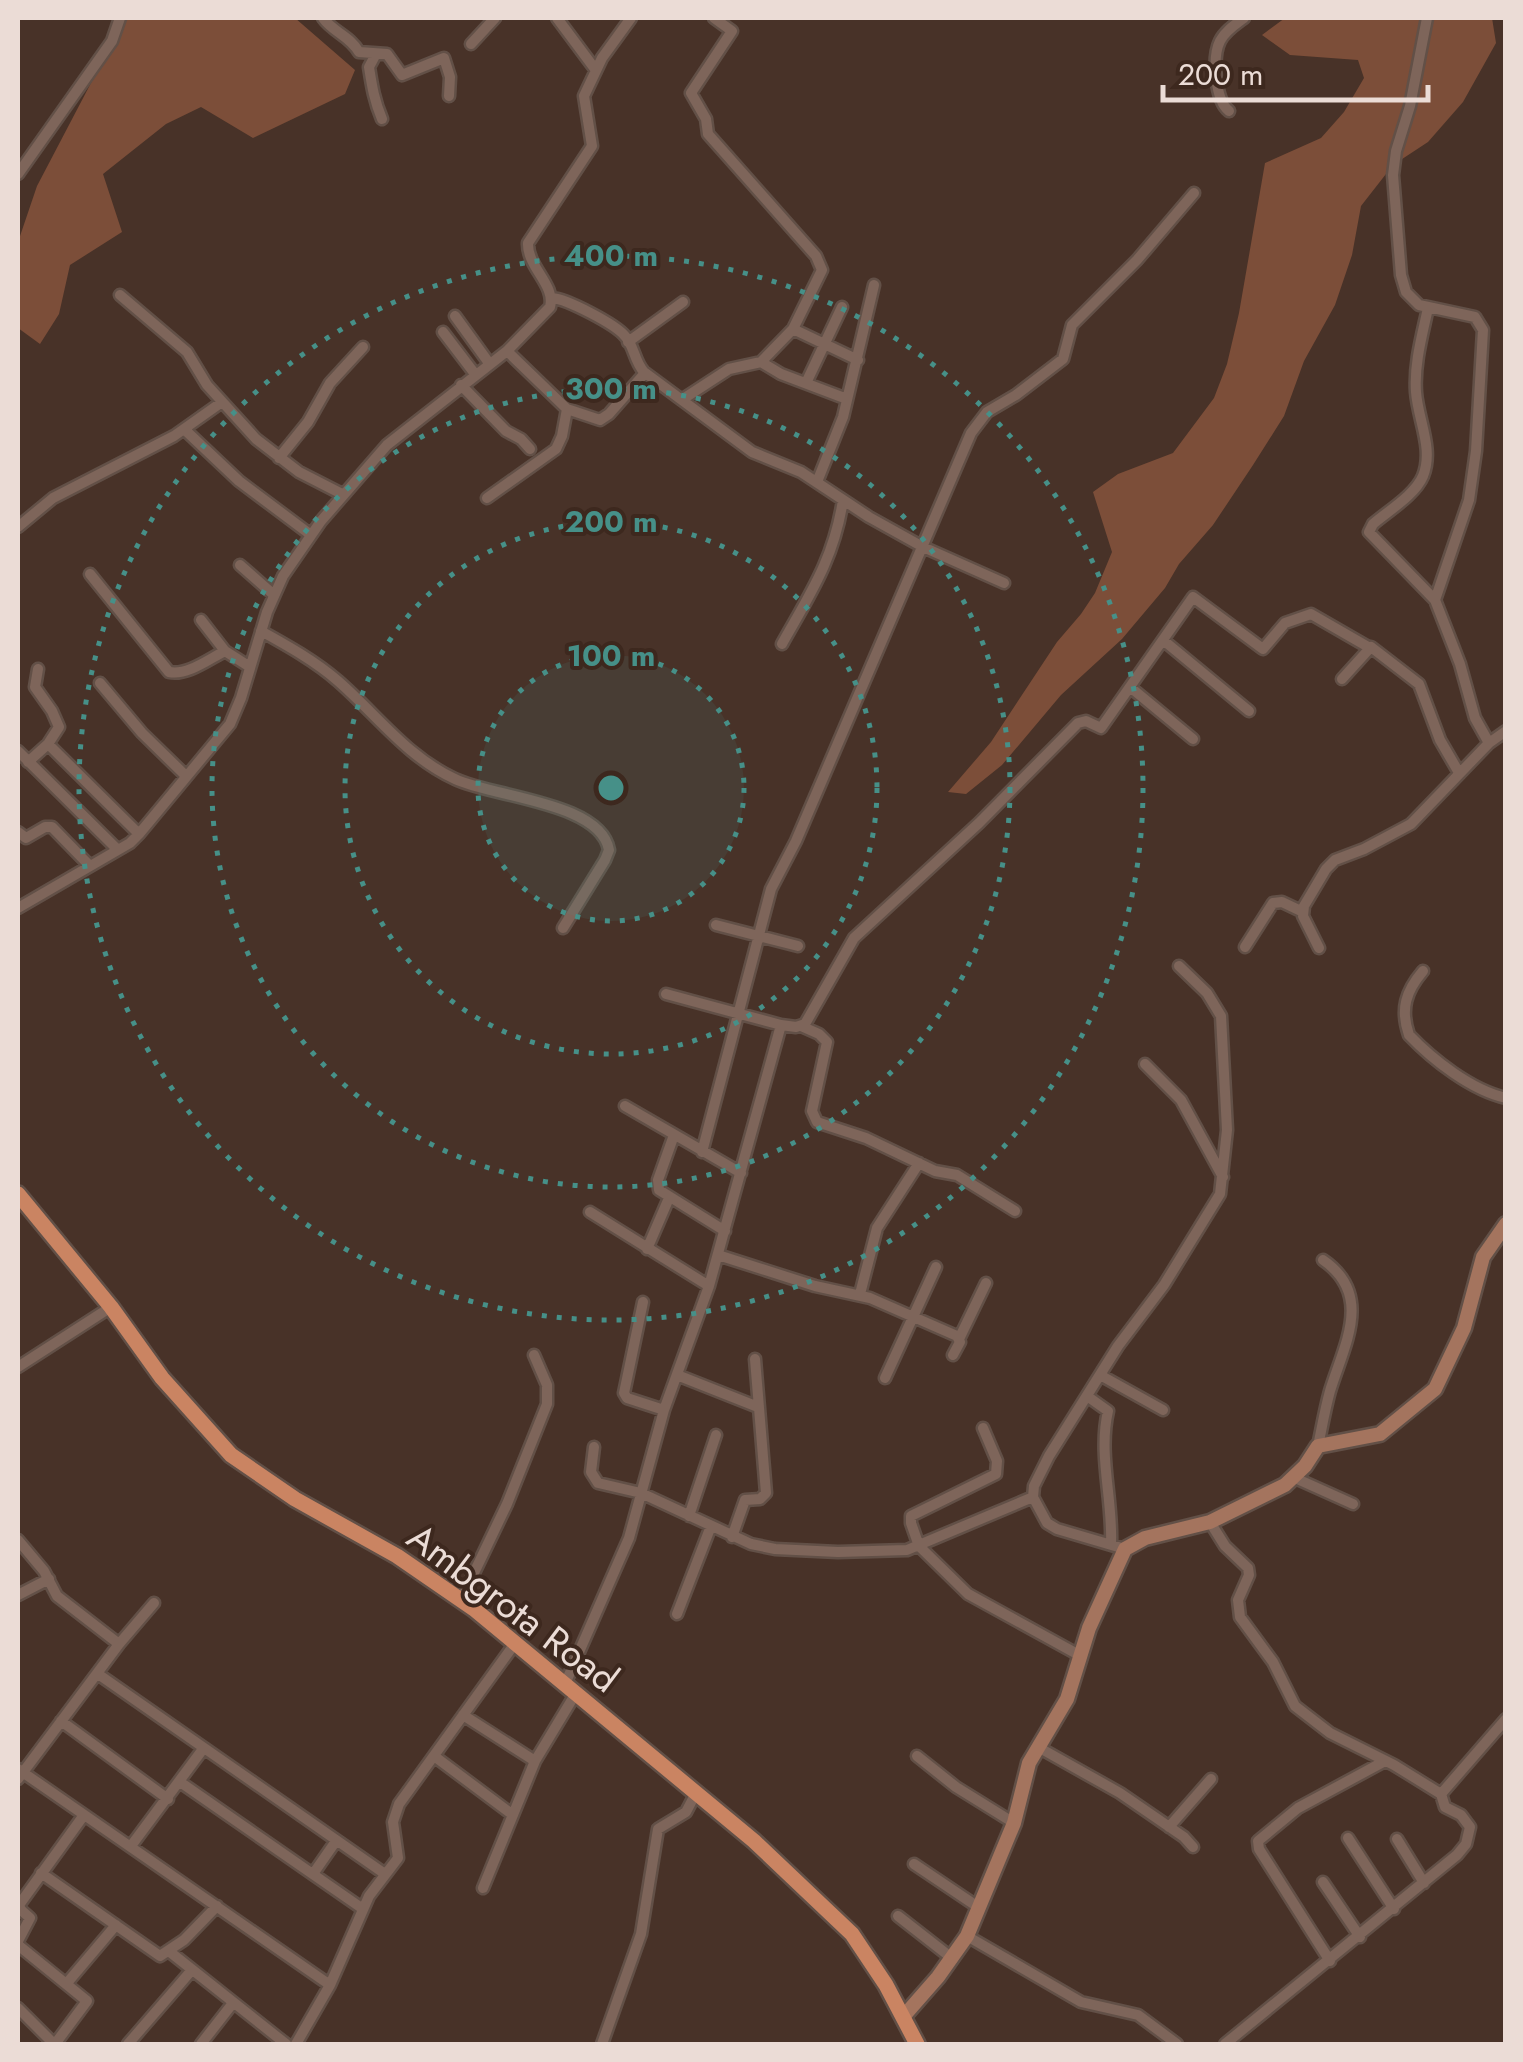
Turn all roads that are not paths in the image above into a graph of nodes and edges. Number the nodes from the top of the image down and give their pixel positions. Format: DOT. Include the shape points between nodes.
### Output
graph roads {
  1 [pos="120,18"];
  2 [pos="323,18"];
  3 [pos="494,18"];
  4 [pos="558,18"];
  5 [pos="629,18"];
  6 [pos="714,18"];
  7 [pos="1244,18"];
  8 [pos="1426,18"];
  9 [pos="470,44"];
  10 [pos="376,54"];
  11 [pos="596,70"];
  12 [pos="449,96"];
  13 [pos="1229,112"];
  14 [pos="382,119"];
  15 [pos="18,174"];
  16 [pos="1194,193"];
  17 [pos="874,284"];
  18 [pos="120,295"];
  19 [pos="552,298"];
  20 [pos="683,302"];
  21 [pos="842,307"];
  22 [pos="1428,308"];
  23 [pos="455,316"];
  24 [pos="792,330"];
  25 [pos="443,332"];
  26 [pos="628,342"];
  27 [pos="826,345"];
  28 [pos="363,347"];
  29 [pos="506,351"];
  30 [pos="858,360"];
  31 [pos="762,362"];
  32 [pos="490,363"];
  33 [pos="645,373"];
  34 [pos="475,374"];
  35 [pos="806,383"];
  36 [pos="462,385"];
  37 [pos="684,399"];
  38 [pos="847,399"];
  39 [pos="222,402"];
  40 [pos="567,409"];
  41 [pos="184,429"];
  42 [pos="530,449"];
  43 [pos="278,458"];
  44 [pos="817,482"];
  45 [pos="342,494"];
  46 [pos="487,498"];
  47 [pos="843,500"];
  48 [pos="18,527"];
  49 [pos="311,535"];
  50 [pos="924,546"];
  51 [pos="240,565"];
  52 [pos="90,574"];
  53 [pos="1004,583"];
  54 [pos="274,595"];
  55 [pos="1435,600"];
  56 [pos="201,620"];
  57 [pos="261,631"];
  58 [pos="1163,640"];
  59 [pos="782,644"];
  60 [pos="1370,648"];
  61 [pos="226,652"];
  62 [pos="250,668"];
  63 [pos="38,670"];
  64 [pos="1342,679"];
  65 [pos="100,683"];
  66 [pos="1130,687"];
  67 [pos="1249,711"];
  68 [pos="1506,731"];
  69 [pos="1193,739"];
  70 [pos="1489,743"];
  71 [pos="48,744"];
  72 [pos="18,751"];
  73 [pos="28,762"];
  74 [pos="1458,772"];
  75 [pos="186,776"];
  76 [pos="18,832"];
  77 [pos="139,834"];
  78 [pos="117,850"];
  79 [pos="89,865"];
  80 [pos="18,908"];
  81 [pos="1303,912"];
  82 [pos="716,925"];
  83 [pos="563,928"];
  84 [pos="760,935"];
  85 [pos="798,946"];
  86 [pos="1244,947"];
  87 [pos="1319,948"];
  88 [pos="1179,966"];
  89 [pos="1423,971"];
  90 [pos="666,994"];
  91 [pos="739,1012"];
  92 [pos="781,1025"];
  93 [pos="801,1026"];
  94 [pos="1145,1064"];
  95 [pos="1506,1098"];
  96 [pos="625,1106"];
  97 [pos="674,1135"];
  98 [pos="702,1152"];
  99 [pos="918,1163"];
  100 [pos="741,1173"];
  101 [pos="1223,1178"];
  102 [pos="18,1194"];
  103 [pos="670,1198"];
  104 [pos="1016,1211"];
  105 [pos="590,1212"];
  106 [pos="1506,1224"];
  107 [pos="725,1232"];
  108 [pos="647,1249"];
  109 [pos="718,1255"];
  110 [pos="1323,1260"];
  111 [pos="936,1268"];
  112 [pos="986,1283"];
  113 [pos="709,1286"];
  114 [pos="860,1294"];
  115 [pos="643,1302"];
  116 [pos="111,1307"];
  117 [pos="913,1316"];
  118 [pos="959,1339"];
  119 [pos="953,1355"];
  120 [pos="534,1356"];
  121 [pos="755,1359"];
  122 [pos="18,1366"];
  123 [pos="677,1375"];
  124 [pos="1100,1375"];
  125 [pos="885,1378"];
  126 [pos="1087,1396"];
  127 [pos="758,1407"];
  128 [pos="664,1410"];
  129 [pos="1163,1410"];
  130 [pos="983,1428"];
  131 [pos="716,1435"];
  132 [pos="1318,1446"];
  133 [pos="594,1447"];
  134 [pos="1295,1478"];
  135 [pos="641,1493"];
  136 [pos="1033,1497"];
  137 [pos="1352,1504"];
  138 [pos="690,1516"];
  139 [pos="1210,1522"];
  140 [pos="711,1526"];
  141 [pos="732,1536"];
  142 [pos="18,1540"];
  143 [pos="919,1546"];
  144 [pos="1118,1547"];
  145 [pos="49,1579"];
  146 [pos="18,1594"];
  147 [pos="460,1600"];
  148 [pos="154,1603"];
  149 [pos="676,1614"];
  150 [pos="516,1642"];
  151 [pos="120,1644"];
  152 [pos="1079,1654"];
  153 [pos="98,1674"];
  154 [pos="570,1688"];
  155 [pos="463,1715"];
  156 [pos="1506,1719"];
  157 [pos="61,1721"];
  158 [pos="204,1748"];
  159 [pos="1038,1748"];
  160 [pos="434,1756"];
  161 [pos="917,1756"];
  162 [pos="535,1761"];
  163 [pos="1385,1761"];
  164 [pos="19,1774"];
  165 [pos="1212,1779"];
  166 [pos="180,1782"];
  167 [pos="696,1794"];
  168 [pos="1441,1794"];
  169 [pos="168,1799"];
  170 [pos="84,1814"];
  171 [pos="513,1815"];
  172 [pos="1014,1822"];
  173 [pos="1169,1827"];
  174 [pos="1348,1838"];
  175 [pos="1397,1839"];
  176 [pos="336,1841"];
  177 [pos="131,1846"];
  178 [pos="1193,1847"];
  179 [pos="914,1864"];
  180 [pos="41,1873"];
  181 [pos="313,1874"];
  182 [pos="385,1874"];
  183 [pos="1323,1882"];
  184 [pos="1424,1883"];
  185 [pos="483,1888"];
  186 [pos="217,1906"];
  187 [pos="978,1907"];
  188 [pos="363,1908"];
  189 [pos="1394,1909"];
  190 [pos="898,1916"];
  191 [pos="116,1924"];
  192 [pos="968,1936"];
  193 [pos="1360,1936"];
  194 [pos="18,1943"];
  195 [pos="170,1952"];
  196 [pos="952,1959"];
  197 [pos="1330,1961"];
  198 [pos="191,1971"];
  199 [pos="67,1983"];
  200 [pos="330,1985"];
  201 [pos="233,2003"];
  202 [pos="18,2008"];
  203 [pos="902,2017"];
  204 [pos="22,2022"];
  205 [pos="51,2044"];
  206 [pos="128,2044"];
  207 [pos="201,2044"];
  208 [pos="286,2044"];
  209 [pos="296,2044"];
  210 [pos="602,2044"];
  211 [pos="917,2044"];
  212 [pos="1177,2044"];
  213 [pos="1225,2044"];
  1 -- 15 [label="street" via="112,40"];
  2 -- 10 [label="street" via="359,52"];
  3 -- 9 [label="street"];
  4 -- 11 [label="street"];
  5 -- 11 [label="street"];
  6 -- 24 [label="street" via="732,31 691,93 708,134 821,264 820,279"];
  7 -- 13 [label="street" via="1218,48 1219,97"];
  8 -- 22 [label="street" via="1392,175 1401,275 1412,301"];
  10 -- 12 [label="street" via="388,54 402,75 444,58"];
  10 -- 14 [label="street" via="369,67 371,91"];
  11 -- 19 [label="street" via="584,96 592,146 528,243"];
  16 -- 50 [label="street" via="1072,325 1063,359 978,420"];
  17 -- 30 [label="street"];
  18 -- 39 [label="street" via="186,352"];
  19 -- 26 [label="street"];
  19 -- 29 [label="street" via="550,308"];
  20 -- 26 [label="street"];
  21 -- 27 [label="street"];
  22 -- 55 [label="street" via="1468,314 1483,330 1469,500"];
  22 -- 55 [label="street" via="1416,390 1427,448 1424,472 1369,532"];
  23 -- 32 [label="street"];
  24 -- 27 [label="street"];
  24 -- 31 [label="street"];
  25 -- 34 [label="street"];
  26 -- 33 [label="street"];
  27 -- 30 [label="street"];
  27 -- 35 [label="street"];
  28 -- 43 [label="street"];
  29 -- 32 [label="street"];
  29 -- 40 [label="street"];
  30 -- 38 [label="street"];
  31 -- 35 [label="street"];
  31 -- 37 [label="street" via="728,369"];
  32 -- 34 [label="street"];
  33 -- 37 [label="street"];
  33 -- 40 [label="street" via="603,420"];
  34 -- 36 [label="street"];
  35 -- 38 [label="street"];
  36 -- 42 [label="street"];
  36 -- 45 [label="street" via="388,445"];
  37 -- 44 [label="street" via="752,452"];
  38 -- 44 [label="street"];
  39 -- 41 [label="street"];
  39 -- 43 [label="street"];
  40 -- 46 [label="street" via="556,449"];
  41 -- 48 [label="street" via="52,498"];
  41 -- 49 [label="street"];
  43 -- 45 [label="street"];
  44 -- 47 [label="street"];
  45 -- 49 [label="street"];
  47 -- 50 [label="street"];
  47 -- 59 [label="street" via="835,545"];
  49 -- 54 [label="street"];
  50 -- 53 [label="street"];
  50 -- 84 [label="street" via="776,876"];
  51 -- 54 [label="street"];
  52 -- 61 [label="street" via="169,672"];
  54 -- 57 [label="street"];
  55 -- 70 [label="street"];
  56 -- 61 [label="street"];
  57 -- 62 [label="street"];
  57 -- 83 [label="street" via="336,680 427,764 478,788 567,812 602,832 608,850"];
  58 -- 60 [label="street" via="1195,597 1263,649 1289,620 1311,614"];
  58 -- 66 [label="street"];
  58 -- 67 [label="street"];
  60 -- 64 [label="street"];
  60 -- 74 [label="street" via="1419,684"];
  61 -- 62 [label="street"];
  62 -- 75 [label="street" via="230,724"];
  63 -- 71 [label="street" via="35,686 59,727"];
  65 -- 75 [label="street"];
  66 -- 69 [label="street"];
  66 -- 93 [label="street" via="1101,728 1078,724 854,938"];
  68 -- 70 [label="street"];
  70 -- 74 [label="street"];
  71 -- 73 [label="street"];
  71 -- 77 [label="street"];
  72 -- 73 [label="street"];
  73 -- 78 [label="street"];
  74 -- 81 [label="street" via="1411,824 1331,863"];
  75 -- 77 [label="street"];
  76 -- 79 [label="street" via="26,838 48,826"];
  77 -- 78 [label="street"];
  78 -- 79 [label="street"];
  79 -- 80 [label="street"];
  81 -- 86 [label="street" via="1273,902"];
  81 -- 87 [label="street"];
  82 -- 84 [label="street"];
  84 -- 85 [label="street"];
  84 -- 91 [label="street"];
  88 -- 101 [label="street" via="1222,1016"];
  89 -- 95 [label="street" via="1404,1001 1409,1035 1476,1086"];
  90 -- 91 [label="street"];
  91 -- 92 [label="street"];
  91 -- 98 [label="street"];
  92 -- 93 [label="street"];
  92 -- 100 [label="street"];
  93 -- 99 [label="street" via="820,1034 827,1046 814,1120"];
  94 -- 101 [label="street" via="1180,1100"];
  96 -- 97 [label="street"];
  97 -- 98 [label="street"];
  97 -- 103 [label="street" via="657,1186"];
  98 -- 100 [label="street"];
  99 -- 104 [label="street" via="957,1175"];
  99 -- 114 [label="street" via="877,1228"];
  100 -- 107 [label="street"];
  101 -- 124 [label="street" via="1213,1209"];
  102 -- 116 [label="main road, Ambgrota Road"];
  103 -- 107 [label="street"];
  103 -- 108 [label="street"];
  105 -- 108 [label="street"];
  106 -- 132 [label="street" via="1483,1257 1464,1328 1434,1390 1380,1434"];
  107 -- 109 [label="street"];
  108 -- 113 [label="street"];
  109 -- 113 [label="street"];
  109 -- 114 [label="street"];
  110 -- 132 [label="street" via="1344,1278 1350,1324"];
  111 -- 117 [label="street"];
  112 -- 118 [label="street"];
  113 -- 123 [label="street"];
  114 -- 117 [label="street"];
  115 -- 128 [label="street" via="624,1393"];
  116 -- 122 [label="street"];
  116 -- 147 [label="main road, Ambgrota Road" via="231,1456"];
  117 -- 118 [label="street"];
  117 -- 125 [label="street"];
  118 -- 119 [label="street"];
  120 -- 147 [label="street" via="546,1404"];
  121 -- 127 [label="street"];
  123 -- 127 [label="street"];
  123 -- 128 [label="street"];
  124 -- 126 [label="street"];
  124 -- 129 [label="street"];
  126 -- 136 [label="street" via="1039,1472"];
  126 -- 144 [label="street" via="1108,1411 1102,1438"];
  127 -- 141 [label="street" via="765,1496 745,1500"];
  128 -- 135 [label="street"];
  130 -- 143 [label="street" via="996,1474 912,1516"];
  131 -- 138 [label="street"];
  132 -- 134 [label="street"];
  133 -- 135 [label="street" via="594,1480"];
  134 -- 137 [label="street"];
  134 -- 139 [label="street"];
  135 -- 138 [label="street"];
  135 -- 154 [label="street"];
  136 -- 143 [label="street"];
  136 -- 144 [label="street" via="1057,1530"];
  138 -- 140 [label="street"];
  139 -- 144 [label="street"];
  139 -- 163 [label="street" via="1248,1568 1240,1618 1295,1706"];
  140 -- 141 [label="street"];
  140 -- 149 [label="street"];
  141 -- 143 [label="street" via="802,1551"];
  142 -- 145 [label="street"];
  143 -- 152 [label="street" via="968,1594"];
  144 -- 152 [label="street"];
  145 -- 146 [label="street"];
  145 -- 151 [label="street" via="65,1603"];
  147 -- 150 [label="main road, Ambgrota Road"];
  148 -- 151 [label="street"];
  150 -- 154 [label="main road, Ambgrota Road"];
  150 -- 155 [label="street"];
  151 -- 153 [label="street"];
  152 -- 159 [label="street" via="1066,1699"];
  153 -- 157 [label="street"];
  153 -- 158 [label="street"];
  154 -- 162 [label="street"];
  154 -- 167 [label="main road, Ambgrota Road"];
  155 -- 160 [label="street"];
  155 -- 162 [label="street"];
  156 -- 168 [label="street"];
  157 -- 164 [label="street"];
  157 -- 169 [label="street"];
  158 -- 166 [label="street"];
  158 -- 176 [label="street"];
  159 -- 172 [label="street"];
  159 -- 173 [label="street"];
  160 -- 171 [label="street"];
  160 -- 182 [label="street" via="394,1813 399,1852"];
  161 -- 172 [label="street"];
  162 -- 171 [label="street"];
  163 -- 168 [label="street"];
  163 -- 197 [label="street" via="1298,1808 1258,1840"];
  164 -- 170 [label="street"];
  165 -- 173 [label="street"];
  166 -- 169 [label="street"];
  166 -- 181 [label="street"];
  167 -- 203 [label="main road, Ambgrota Road" via="852,1934"];
  167 -- 210 [label="street" via="691,1808 656,1834 641,1934"];
  168 -- 184 [label="street" via="1445,1807 1467,1821 1470,1834"];
  169 -- 177 [label="street"];
  170 -- 177 [label="street"];
  170 -- 180 [label="street"];
  171 -- 185 [label="street"];
  172 -- 187 [label="street"];
  173 -- 178 [label="street"];
  174 -- 189 [label="street"];
  175 -- 184 [label="street"];
  176 -- 181 [label="street"];
  176 -- 182 [label="street"];
  177 -- 186 [label="street"];
  179 -- 187 [label="street"];
  180 -- 191 [label="street"];
  180 -- 194 [label="street" via="19,1904 30,1918"];
  181 -- 188 [label="street"];
  182 -- 188 [label="street"];
  183 -- 193 [label="street"];
  184 -- 189 [label="street"];
  186 -- 195 [label="street"];
  186 -- 200 [label="street"];
  187 -- 192 [label="street"];
  188 -- 200 [label="street"];
  189 -- 193 [label="street"];
  190 -- 196 [label="street"];
  191 -- 195 [label="street" via="156,1954"];
  191 -- 199 [label="street"];
  192 -- 196 [label="street"];
  192 -- 212 [label="street" via="1071,1997 1138,2015"];
  193 -- 197 [label="street"];
  194 -- 199 [label="street"];
  195 -- 198 [label="street"];
  196 -- 203 [label="street"];
  197 -- 213 [label="street"];
  198 -- 201 [label="street"];
  198 -- 206 [label="street"];
  199 -- 205 [label="street" via="86,2006"];
  200 -- 209 [label="street"];
  201 -- 207 [label="street"];
  201 -- 208 [label="street"];
  202 -- 204 [label="street"];
  203 -- 211 [label="main road, Ambgrota Road"];
  204 -- 205 [label="street"];
}
